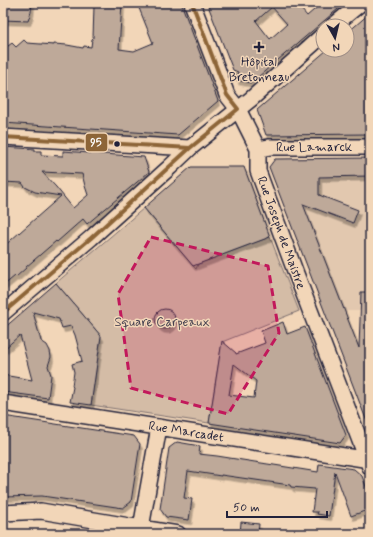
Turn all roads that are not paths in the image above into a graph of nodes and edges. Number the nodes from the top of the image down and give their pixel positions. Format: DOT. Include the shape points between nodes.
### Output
graph roads {
  1 [pos="192,3"];
  2 [pos="360,3"];
  3 [pos="342,18"];
  4 [pos="315,42"];
  5 [pos="238,109"];
  6 [pos="3,137"];
  7 [pos="370,147"];
  8 [pos="190,148"];
  9 [pos="258,149"];
  10 [pos="3,313"];
  11 [pos="3,403"];
  12 [pos="159,427"];
  13 [pos="369,462"];
  14 [pos="3,513"];
  15 [pos="141,528"];
  16 [pos="178,534"];
  1 -- 5 [label="street, Rue Joseph de Maistre" via="227,95"];
  2 -- 3 [label="street"];
  4 -- 5 [label="street"];
  5 -- 8 [label="street"];
  5 -- 9 [label="street, Rue Joseph de Maistre"];
  6 -- 8 [label="street"];
  7 -- 9 [label="street, Rue Lamarck"];
  8 -- 10 [label="street"];
  9 -- 13 [label="street, Rue Joseph de Maistre" via="258,170"];
  11 -- 12 [label="street, Rue Marcadet"];
  12 -- 13 [label="street, Rue Marcadet"];
  12 -- 15 [label="street"];
  14 -- 15 [label="street" via="41,511"];
  15 -- 16 [label="street"];
}
